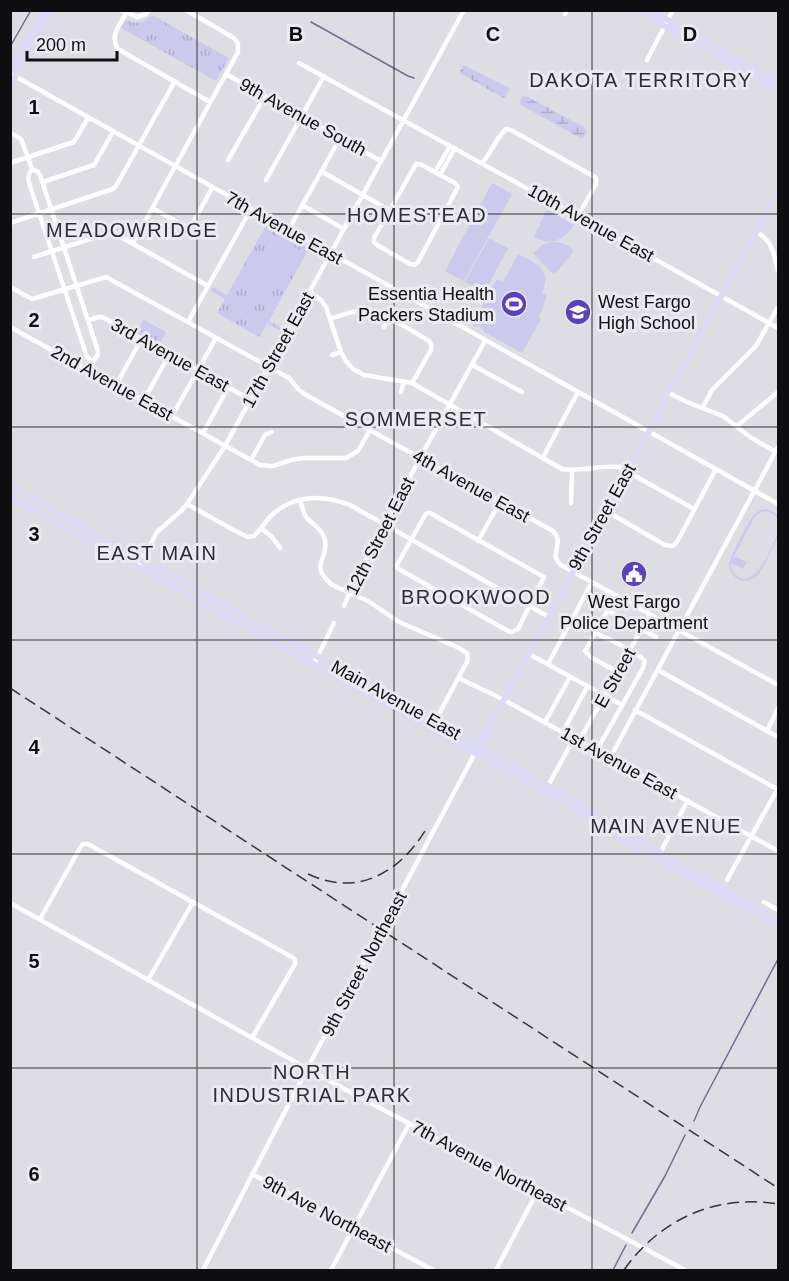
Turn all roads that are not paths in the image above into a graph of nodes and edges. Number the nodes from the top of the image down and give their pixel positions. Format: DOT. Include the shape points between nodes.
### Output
graph roads {
  1 [pos="45,10"];
  2 [pos="52,10"];
  3 [pos="149,10"];
  4 [pos="186,10"];
  5 [pos="464,10"];
  6 [pos="636,10"];
  7 [pos="650,10"];
  8 [pos="673,10"];
  9 [pos="124,12"];
  10 [pos="666,23"];
  11 [pos="647,60"];
  12 [pos="299,63"];
  13 [pos="12,74"];
  14 [pos="226,74"];
  15 [pos="324,76"];
  16 [pos="174,81"];
  17 [pos="778,82"];
  18 [pos="10,86"];
  19 [pos="778,90"];
  20 [pos="265,96"];
  21 [pos="210,102"];
  22 [pos="302,116"];
  23 [pos="88,118"];
  24 [pos="403,120"];
  25 [pos="113,132"];
  26 [pos="10,133"];
  27 [pos="340,138"];
  28 [pos="138,147"];
  29 [pos="452,147"];
  30 [pos="28,157"];
  31 [pos="228,160"];
  32 [pos="381,161"];
  33 [pos="10,163"];
  34 [pos="482,164"];
  35 [pos="174,166"];
  36 [pos="32,169"];
  37 [pos="321,171"];
  38 [pos="438,173"];
  39 [pos="266,180"];
  40 [pos="43,182"];
  41 [pos="212,188"];
  42 [pos="778,191"];
  43 [pos="362,195"];
  44 [pos="302,205"];
  45 [pos="152,208"];
  46 [pos="51,209"];
  47 [pos="251,209"];
  48 [pos="389,210"];
  49 [pos="39,213"];
  50 [pos="578,216"];
  51 [pos="10,223"];
  52 [pos="289,229"];
  53 [pos="344,229"];
  54 [pos="757,232"];
  55 [pos="133,243"];
  56 [pos="64,248"];
  57 [pos="52,251"];
  58 [pos="330,254"];
  59 [pos="34,257"];
  60 [pos="776,269"];
  61 [pos="76,285"];
  62 [pos="208,286"];
  63 [pos="10,287"];
  64 [pos="64,289"];
  65 [pos="310,292"];
  66 [pos="722,296"];
  67 [pos="778,307"];
  68 [pos="331,318"];
  69 [pos="389,319"];
  70 [pos="88,320"];
  71 [pos="188,322"];
  72 [pos="770,323"];
  73 [pos="10,327"];
  74 [pos="384,327"];
  75 [pos="778,328"];
  76 [pos="216,338"];
  77 [pos="141,340"];
  78 [pos="485,341"];
  79 [pos="341,352"];
  80 [pos="169,355"];
  81 [pos="332,355"];
  82 [pos="92,362"];
  83 [pos="472,365"];
  84 [pos="269,367"];
  85 [pos="88,370"];
  86 [pos="198,371"];
  87 [pos="677,379"];
  88 [pos="404,382"];
  89 [pos="412,383"];
  90 [pos="116,385"];
  91 [pos="228,388"];
  92 [pos="401,392"];
  93 [pos="522,392"];
  94 [pos="578,392"];
  95 [pos="778,392"];
  96 [pos="671,394"];
  97 [pos="144,400"];
  98 [pos="251,400"];
  99 [pos="450,405"];
  100 [pos="663,406"];
  101 [pos="703,407"];
  102 [pos="172,416"];
  103 [pos="737,426"];
  104 [pos="370,430"];
  105 [pos="272,432"];
  106 [pos="649,432"];
  107 [pos="202,433"];
  108 [pos="225,446"];
  109 [pos="778,451"];
  110 [pos="543,457"];
  111 [pos="420,458"];
  112 [pos="251,460"];
  113 [pos="716,469"];
  114 [pos="572,471"];
  115 [pos="627,471"];
  116 [pos="10,486"];
  117 [pos="755,491"];
  118 [pos="10,497"];
  119 [pos="300,500"];
  120 [pos="500,502"];
  121 [pos="571,503"];
  122 [pos="187,504"];
  123 [pos="778,504"];
  124 [pos="694,509"];
  125 [pos="606,511"];
  126 [pos="384,524"];
  127 [pos="261,528"];
  128 [pos="411,539"];
  129 [pos="478,541"];
  130 [pos="280,548"];
  131 [pos="141,560"];
  132 [pos="137,567"];
  133 [pos="573,571"];
  134 [pos="592,582"];
  135 [pos="350,593"];
  136 [pos="616,595"];
  137 [pos="344,606"];
  138 [pos="530,606"];
  139 [pos="608,610"];
  140 [pos="650,614"];
  141 [pos="549,617"];
  142 [pos="334,623"];
  143 [pos="642,629"];
  144 [pos="680,630"];
  145 [pos="595,632"];
  146 [pos="656,637"];
  147 [pos="629,651"];
  148 [pos="529,654"];
  149 [pos="317,656"];
  150 [pos="314,664"];
  151 [pos="548,664"];
  152 [pos="658,670"];
  153 [pos="618,672"];
  154 [pos="570,677"];
  155 [pos="459,678"];
  156 [pos="778,685"];
  157 [pos="587,687"];
  158 [pos="605,696"];
  159 [pos="504,700"];
  160 [pos="622,705"];
  161 [pos="778,708"];
  162 [pos="635,710"];
  163 [pos="429,719"];
  164 [pos="544,722"];
  165 [pos="767,731"];
  166 [pos="563,732"];
  167 [pos="778,737"];
  168 [pos="576,740"];
  169 [pos="478,746"];
  170 [pos="597,750"];
  171 [pos="475,753"];
  172 [pos="610,758"];
  173 [pos="514,775"];
  174 [pos="548,786"];
  175 [pos="778,787"];
  176 [pos="687,801"];
  177 [pos="751,836"];
  178 [pos="624,841"];
  179 [pos="778,851"];
  180 [pos="660,853"];
  181 [pos="727,880"];
  182 [pos="193,902"];
  183 [pos="764,902"];
  184 [pos="10,903"];
  185 [pos="778,910"];
  186 [pos="40,919"];
  187 [pos="778,920"];
  188 [pos="778,926"];
  189 [pos="148,980"];
  190 [pos="252,1038"];
  191 [pos="308,1069"];
  192 [pos="409,1124"];
  193 [pos="252,1174"];
  194 [pos="537,1192"];
  195 [pos="353,1228"];
  196 [pos="203,1270"];
  197 [pos="331,1270"];
  198 [pos="433,1270"];
  199 [pos="496,1270"];
  200 [pos="685,1270"];
  1 -- 13 [label="main road"];
  2 -- 13 [label="main road"];
  3 -- 9 [label="street" via="137,17"];
  4 -- 14 [label="street" via="238,44"];
  5 -- 24 [label="street"];
  6 -- 10 [label="main road"];
  7 -- 10 [label="main road"];
  8 -- 10 [label="street"];
  9 -- 16 [label="street" via="114,37 116,46"];
  10 -- 11 [label="street"];
  10 -- 17 [label="main road"];
  10 -- 19 [label="main road"];
  12 -- 15 [label="street, 10th Avenue East"];
  13 -- 18 [label="main road"];
  13 -- 23 [label="street, 7th Avenue East"];
  14 -- 20 [label="street, 9th Avenue South"];
  14 -- 21 [label="street"];
  15 -- 22 [label="street"];
  15 -- 24 [label="street, 10th Avenue East"];
  16 -- 21 [label="street"];
  16 -- 28 [label="street"];
  20 -- 22 [label="street, 9th Avenue South"];
  20 -- 31 [label="street"];
  21 -- 35 [label="street"];
  22 -- 27 [label="street, 9th Avenue South"];
  22 -- 39 [label="street"];
  23 -- 25 [label="street, 7th Avenue East"];
  23 -- 30 [label="street" via="74,142"];
  24 -- 29 [label="street, 10th Avenue East"];
  24 -- 32 [label="street, 17th Street East"];
  25 -- 28 [label="street, 7th Avenue East"];
  25 -- 40 [label="street" via="94,165"];
  26 -- 30 [label="street" via="20,138"];
  27 -- 32 [label="street, 9th Avenue South"];
  27 -- 37 [label="street"];
  28 -- 35 [label="street, 7th Avenue East"];
  28 -- 46 [label="street" via="112,189"];
  29 -- 34 [label="street, 10th Avenue East"];
  29 -- 38 [label="street"];
  30 -- 33 [label="street"];
  30 -- 36 [label="street"];
  32 -- 43 [label="street, 17th Street East"];
  34 -- 50 [label="street, 10th Avenue East"];
  34 -- 50 [label="street" via="503,132 511,130 596,179"];
  35 -- 41 [label="street, 7th Avenue East"];
  35 -- 45 [label="street"];
  36 -- 40 [label="street"];
  36 -- 49 [label="street" via="28,178"];
  37 -- 43 [label="street"];
  37 -- 44 [label="street"];
  38 -- 48 [label="street" via="416,164"];
  38 -- 48 [label="street" via="458,187 415,265 374,242"];
  40 -- 46 [label="street"];
  41 -- 45 [label="street" via="190,229"];
  41 -- 47 [label="street, 7th Avenue East"];
  42 -- 54 [label="main road, 9th Street East"];
  43 -- 48 [label="street"];
  43 -- 53 [label="street, 17th Street East"];
  44 -- 52 [label="street"];
  44 -- 53 [label="street"];
  45 -- 55 [label="street"];
  46 -- 49 [label="street"];
  46 -- 56 [label="street"];
  47 -- 52 [label="street, 7th Avenue East"];
  47 -- 62 [label="street"];
  49 -- 51 [label="street"];
  49 -- 57 [label="street"];
  50 -- 66 [label="street, 10th Avenue East"];
  52 -- 58 [label="street, 7th Avenue East"];
  53 -- 58 [label="street, 17th Street East"];
  54 -- 60 [label="street" via="768,241"];
  54 -- 66 [label="main road, 9th Street East"];
  55 -- 56 [label="street" via="112,232"];
  55 -- 62 [label="street"];
  56 -- 57 [label="street"];
  56 -- 61 [label="street"];
  57 -- 59 [label="street"];
  57 -- 64 [label="street"];
  58 -- 65 [label="street, 17th Street East"];
  58 -- 78 [label="street, 7th Avenue East"];
  61 -- 64 [label="street, 4th Avenue East"];
  61 -- 70 [label="street"];
  61 -- 71 [label="street, 4th Avenue East" via="106,277"];
  62 -- 71 [label="street"];
  63 -- 64 [label="street, 4th Avenue East" via="32,299"];
  64 -- 82 [label="street"];
  65 -- 68 [label="street" via="321,300"];
  65 -- 84 [label="street, 17th Street East"];
  66 -- 72 [label="street, 10th Avenue East"];
  66 -- 87 [label="main road, 9th Street East"];
  67 -- 72 [label="street"];
  68 -- 69 [label="street" via="368,311"];
  68 -- 79 [label="street"];
  69 -- 74 [label="street"];
  69 -- 89 [label="street" via="432,344"];
  70 -- 77 [label="street, 3rd Avenue East" via="102,317"];
  70 -- 82 [label="street" via="98,351"];
  71 -- 76 [label="street, 4th Avenue East"];
  72 -- 75 [label="street, 10th Avenue East"];
  72 -- 101 [label="street" via="756,346 712,390"];
  73 -- 85 [label="street, 2nd Avenue East"];
  76 -- 84 [label="street, 4th Avenue East"];
  76 -- 86 [label="street"];
  77 -- 80 [label="street, 3rd Avenue East"];
  77 -- 90 [label="street"];
  78 -- 83 [label="street, 12th Street East"];
  78 -- 94 [label="street, 7th Avenue East"];
  79 -- 81 [label="street"];
  79 -- 88 [label="street" via="353,369 364,375"];
  80 -- 86 [label="street, 3rd Avenue East"];
  80 -- 97 [label="street"];
  82 -- 85 [label="street"];
  83 -- 93 [label="street"];
  83 -- 99 [label="street, 12th Street East"];
  84 -- 98 [label="street, 17th Street East"];
  84 -- 104 [label="street, 4th Avenue East" via="289,378 306,395"];
  85 -- 90 [label="street, 2nd Avenue East"];
  86 -- 91 [label="street, 3rd Avenue East"];
  86 -- 102 [label="street"];
  87 -- 96 [label="main road, 9th Street East"];
  87 -- 100 [label="main road, 9th Street East"];
  88 -- 89 [label="street"];
  88 -- 92 [label="street"];
  89 -- 99 [label="street"];
  90 -- 97 [label="street, 2nd Avenue East"];
  91 -- 98 [label="street, 3rd Avenue East"];
  91 -- 107 [label="street"];
  94 -- 106 [label="street, 7th Avenue East"];
  94 -- 110 [label="street"];
  95 -- 103 [label="street"];
  96 -- 100 [label="main road, 9th Street East"];
  96 -- 101 [label="street"];
  97 -- 102 [label="street, 2nd Avenue East"];
  98 -- 108 [label="street, 17th Street East"];
  99 -- 110 [label="street"];
  99 -- 111 [label="street, 12th Street East"];
  100 -- 106 [label="main road, 9th Street East"];
  101 -- 103 [label="street"];
  102 -- 107 [label="street, 2nd Avenue East"];
  103 -- 109 [label="street"];
  104 -- 111 [label="street, 4th Avenue East"];
  104 -- 112 [label="street" via="358,451 346,458 304,458 273,466"];
  105 -- 112 [label="street" via="265,435"];
  106 -- 113 [label="street, 7th Avenue East"];
  106 -- 115 [label="main road, 9th Street East"];
  107 -- 108 [label="street, 2nd Avenue East"];
  108 -- 112 [label="street"];
  108 -- 122 [label="street, 17th Street East"];
  109 -- 117 [label="street"];
  110 -- 114 [label="street"];
  111 -- 120 [label="street, 4th Avenue East"];
  111 -- 126 [label="street, 12th Street East"];
  113 -- 117 [label="street, 7th Avenue East"];
  113 -- 124 [label="street"];
  114 -- 115 [label="street" via="610,466"];
  114 -- 121 [label="street"];
  115 -- 124 [label="street"];
  115 -- 125 [label="main road, 9th Street East"];
  116 -- 131 [label="main road, Main Avenue East"];
  117 -- 123 [label="street, 7th Avenue East"];
  117 -- 144 [label="street"];
  118 -- 132 [label="main road, Main Avenue East"];
  119 -- 126 [label="street" via="316,497 339,501"];
  119 -- 127 [label="street" via="278,510"];
  119 -- 135 [label="street" via="307,518 325,540 321,573 332,585"];
  120 -- 129 [label="street"];
  120 -- 133 [label="street, 4th Avenue East" via="556,534 559,540 555,558"];
  122 -- 127 [label="street" via="248,537"];
  122 -- 131 [label="street, 17th Street East" via="157,532"];
  124 -- 125 [label="street" via="673,546"];
  125 -- 133 [label="main road, 9th Street East"];
  126 -- 128 [label="street"];
  126 -- 135 [label="street, 12th Street East"];
  127 -- 130 [label="street"];
  128 -- 129 [label="street" via="427,513"];
  128 -- 138 [label="street"];
  128 -- 138 [label="street" via="398,568 505,629 518,629"];
  129 -- 138 [label="street" via="543,577"];
  131 -- 132 [label="street, 17th Street East"];
  131 -- 149 [label="main road, Main Avenue East"];
  132 -- 150 [label="main road, Main Avenue East"];
  133 -- 134 [label="street, 4th Avenue East"];
  133 -- 141 [label="main road, 9th Street East"];
  134 -- 136 [label="street, 4th Avenue East"];
  134 -- 151 [label="street"];
  135 -- 137 [label="street, 12th Street East"];
  135 -- 155 [label="street" via="399,622 462,650 468,660"];
  136 -- 139 [label="street"];
  136 -- 140 [label="street, 4th Avenue East"];
  138 -- 141 [label="street"];
  139 -- 143 [label="street"];
  139 -- 145 [label="street"];
  140 -- 143 [label="street, E Street"];
  140 -- 144 [label="street, 4th Avenue East"];
  141 -- 148 [label="main road, 9th Street East"];
  142 -- 149 [label="street"];
  143 -- 146 [label="street"];
  143 -- 147 [label="street, E Street"];
  144 -- 152 [label="street"];
  144 -- 156 [label="street, 4th Avenue East"];
  145 -- 147 [label="street"];
  145 -- 153 [label="street" via="585,652"];
  147 -- 153 [label="street, E Street"];
  147 -- 160 [label="street" via="644,659 645,664"];
  148 -- 151 [label="street"];
  148 -- 159 [label="main road, 9th Street East"];
  149 -- 150 [label="street"];
  149 -- 163 [label="main road, Main Avenue East"];
  150 -- 171 [label="main road, Main Avenue East"];
  151 -- 154 [label="street"];
  152 -- 162 [label="street"];
  152 -- 165 [label="street"];
  153 -- 158 [label="street, E Street"];
  154 -- 157 [label="street"];
  154 -- 164 [label="street"];
  155 -- 159 [label="street, 1st Avenue East"];
  155 -- 163 [label="street" via="438,716"];
  157 -- 158 [label="street"];
  157 -- 166 [label="street"];
  158 -- 160 [label="street"];
  158 -- 168 [label="street, E Street"];
  159 -- 164 [label="street, 1st Avenue East"];
  159 -- 169 [label="main road, 9th Street East"];
  160 -- 170 [label="street"];
  161 -- 165 [label="street"];
  162 -- 172 [label="street"];
  162 -- 175 [label="street"];
  163 -- 169 [label="main road, Main Avenue East"];
  164 -- 166 [label="street, 1st Avenue East"];
  165 -- 167 [label="street"];
  166 -- 168 [label="street, 1st Avenue East"];
  168 -- 170 [label="street, 1st Avenue East"];
  168 -- 174 [label="street, E Street"];
  169 -- 171 [label="main road, 9th Street East"];
  169 -- 174 [label="main road, Main Avenue East"];
  170 -- 172 [label="street, 1st Avenue East"];
  171 -- 173 [label="main road, Main Avenue East"];
  171 -- 191 [label="street, 9th Street Northeast"];
  172 -- 176 [label="street, 1st Avenue East"];
  173 -- 174 [label="main road" via="543,788"];
  173 -- 178 [label="main road, Main Avenue East"];
  174 -- 180 [label="main road, Main Avenue East"];
  175 -- 177 [label="street"];
  176 -- 177 [label="street, 1st Avenue East"];
  176 -- 180 [label="street"];
  177 -- 179 [label="street, 1st Avenue East"];
  177 -- 181 [label="street"];
  178 -- 180 [label="main road"];
  178 -- 188 [label="main road, Main Avenue East"];
  180 -- 187 [label="main road, Main Avenue East"];
  182 -- 186 [label="street" via="83,844"];
  182 -- 189 [label="street"];
  182 -- 190 [label="street" via="295,960"];
  183 -- 185 [label="street"];
  184 -- 186 [label="street, 7th Avenue Northeast"];
  186 -- 189 [label="street, 7th Avenue Northeast"];
  189 -- 190 [label="street, 7th Avenue Northeast"];
  190 -- 191 [label="street, 7th Avenue Northeast"];
  191 -- 192 [label="street, 7th Avenue Northeast"];
  191 -- 193 [label="street, 9th Street Northeast"];
  192 -- 194 [label="street, 7th Avenue Northeast"];
  192 -- 195 [label="street"];
  193 -- 195 [label="street, 9th Ave Northeast"];
  193 -- 196 [label="street, 9th Street Northeast"];
  194 -- 199 [label="street"];
  194 -- 200 [label="street, 7th Avenue Northeast"];
  195 -- 197 [label="street"];
  195 -- 198 [label="street, 9th Ave Northeast"];
}
